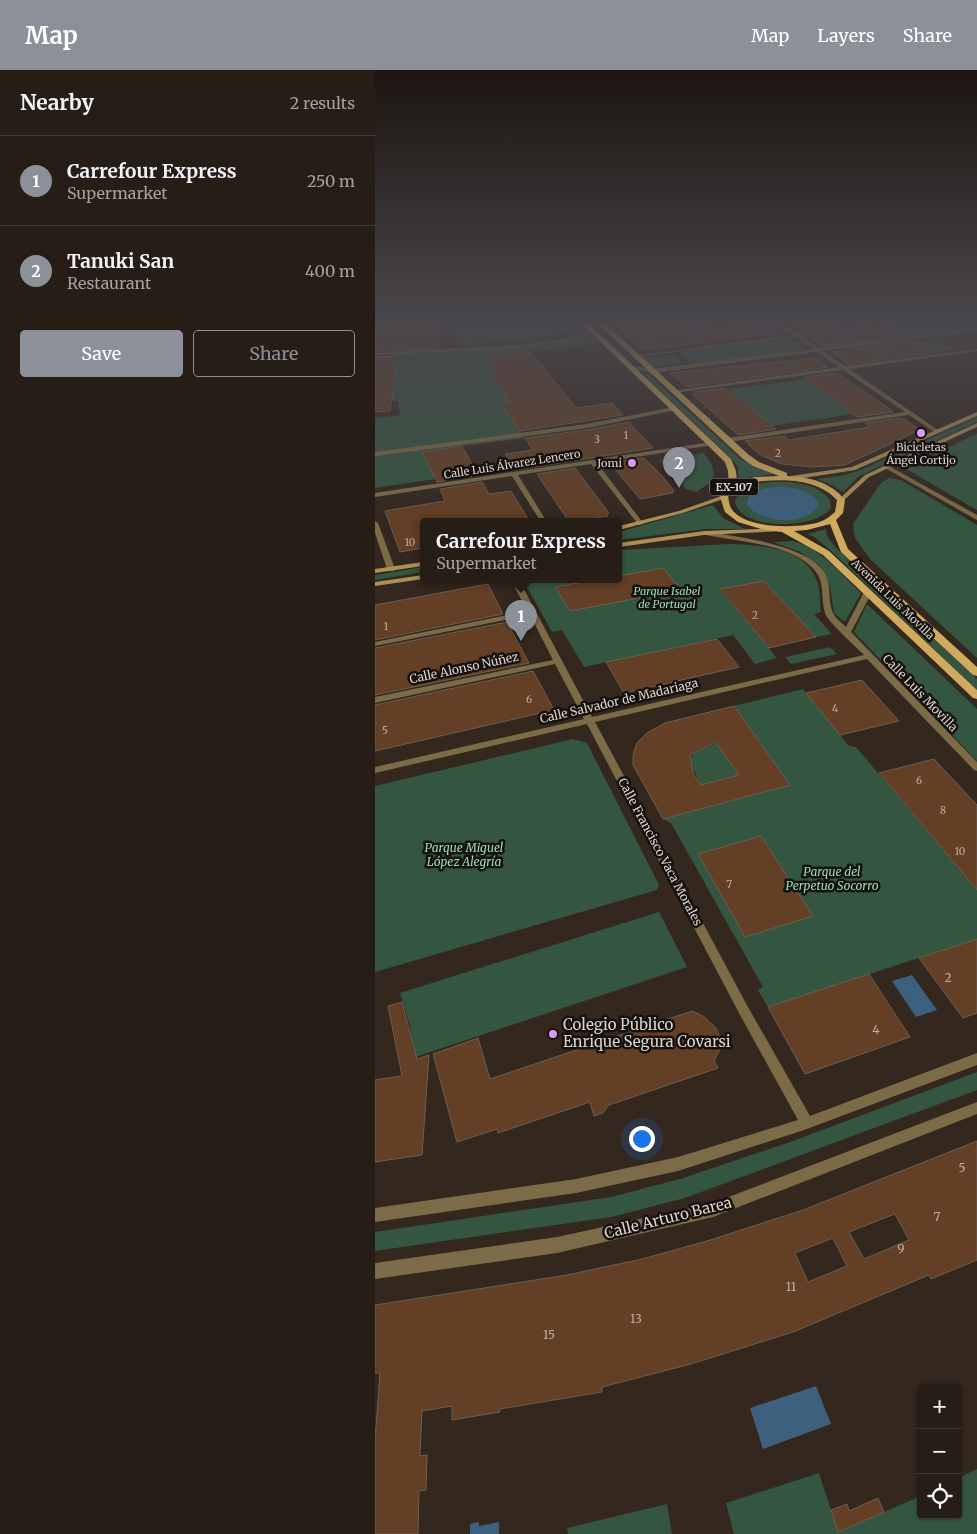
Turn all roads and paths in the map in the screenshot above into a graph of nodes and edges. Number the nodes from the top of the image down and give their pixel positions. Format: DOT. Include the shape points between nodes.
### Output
graph roads {
  1 [pos="652,388"];
  2 [pos="686,388"];
  3 [pos="873,388"];
  4 [pos="673,390"];
  5 [pos="674,409"];
  6 [pos="910,413"];
  7 [pos="977,414"];
  8 [pos="977,425"];
  9 [pos="936,431"];
  10 [pos="728,440"];
  11 [pos="711,444"];
  12 [pos="375,454"];
  13 [pos="593,462"];
  14 [pos="887,467"];
  15 [pos="514,474"];
  16 [pos="791,478"];
  17 [pos="733,488"];
  18 [pos="375,495"];
  19 [pos="725,498"];
  20 [pos="841,500"];
  21 [pos="542,518"];
  22 [pos="977,518"];
  23 [pos="832,520"];
  24 [pos="640,522"];
  25 [pos="375,523"];
  26 [pos="622,527"];
  27 [pos="783,530"];
  28 [pos="704,533"];
  29 [pos="622,545"];
  30 [pos="420,564"];
  31 [pos="391,569"];
  32 [pos="375,571"];
  33 [pos="420,577"];
  34 [pos="517,583"];
  35 [pos="375,584"];
  36 [pos="868,592"];
  37 [pos="533,612"];
  38 [pos="847,632"];
  39 [pos="375,644"];
  40 [pos="869,656"];
  41 [pos="558,661"];
  42 [pos="977,673"];
  43 [pos="977,696"];
  44 [pos="375,700"];
  45 [pos="590,721"];
  46 [pos="977,768"];
  47 [pos="375,770"];
  48 [pos="977,1059"];
  49 [pos="977,1108"];
  50 [pos="807,1123"];
  51 [pos="375,1215"];
  52 [pos="375,1271"];
  1 -- 5 [label="main road, EX-107"];
  2 -- 4 [label="street"];
  3 -- 6 [label="street"];
  4 -- 10 [label="main road, EX-107"];
  5 -- 11 [label="main road, EX-107"];
  5 -- 12 [label="street" via="587,426"];
  6 -- 9 [label="street"];
  6 -- 10 [label="street"];
  7 -- 9 [label="main road"];
  8 -- 14 [label="main road"];
  9 -- 16 [label="main road" via="853,469"];
  10 -- 16 [label="main road, EX-107" via="756,464"];
  11 -- 13 [label="street, Calle Luis Álvarez Lencero"];
  11 -- 17 [label="main road, EX-107" via="728,461"];
  13 -- 15 [label="street, Calle Luis Álvarez Lencero"];
  13 -- 24 [label="street"];
  14 -- 20 [label="main road" via="867,476"];
  14 -- 22 [label="street"];
  15 -- 18 [label="street, Calle Luis Álvarez Lencero"];
  15 -- 21 [label="street"];
  16 -- 17 [label="main road, EX-107" via="759,479"];
  16 -- 20 [label="main road, EX-107" via="821,485"];
  17 -- 19 [label="main road, EX-107"];
  19 -- 24 [label="main road"];
  19 -- 27 [label="main road, EX-107" via="725,506 737,518 761,527"];
  20 -- 23 [label="main road" via="842,508"];
  23 -- 27 [label="main road, EX-107" via="809,528"];
  23 -- 42 [label="main road, Avenida Luis Movilla" via="844,550"];
  24 -- 26 [label="main road"];
  25 -- 31 [label="street"];
  27 -- 28 [label="main road"];
  27 -- 36 [label="main road, Avenida Luis Movilla / EX-107" via="826,553"];
  28 -- 29 [label="main road"];
  28 -- 38 [label="street, Calle Luis Movilla" via="770,545 813,564 823,577 829,614"];
  30 -- 31 [label="main road"];
  31 -- 32 [label="main road"];
  33 -- 35 [label="main road"];
  34 -- 37 [label="street, Calle Francisco Vaca Morales"];
  36 -- 38 [label="street"];
  36 -- 43 [label="main road, Avenida Luis Movilla / EX-107"];
  37 -- 39 [label="street"];
  37 -- 41 [label="street, Calle Francisco Vaca Morales"];
  38 -- 40 [label="street, Calle Luis Movilla"];
  40 -- 45 [label="street, Calle Salvador de Madariaga"];
  40 -- 46 [label="street, Calle Luis Movilla"];
  41 -- 44 [label="street, Calle Alonso Núñez"];
  41 -- 45 [label="street, Calle Francisco Vaca Morales"];
  45 -- 47 [label="street, Calle Salvador de Madariaga"];
  45 -- 50 [label="street, Calle Francisco Vaca Morales"];
  48 -- 50 [label="street"];
  49 -- 52 [label="street, Calle Arturo Barea" via="713,1210 557,1246"];
  50 -- 51 [label="street" via="678,1164 576,1186"];
}
